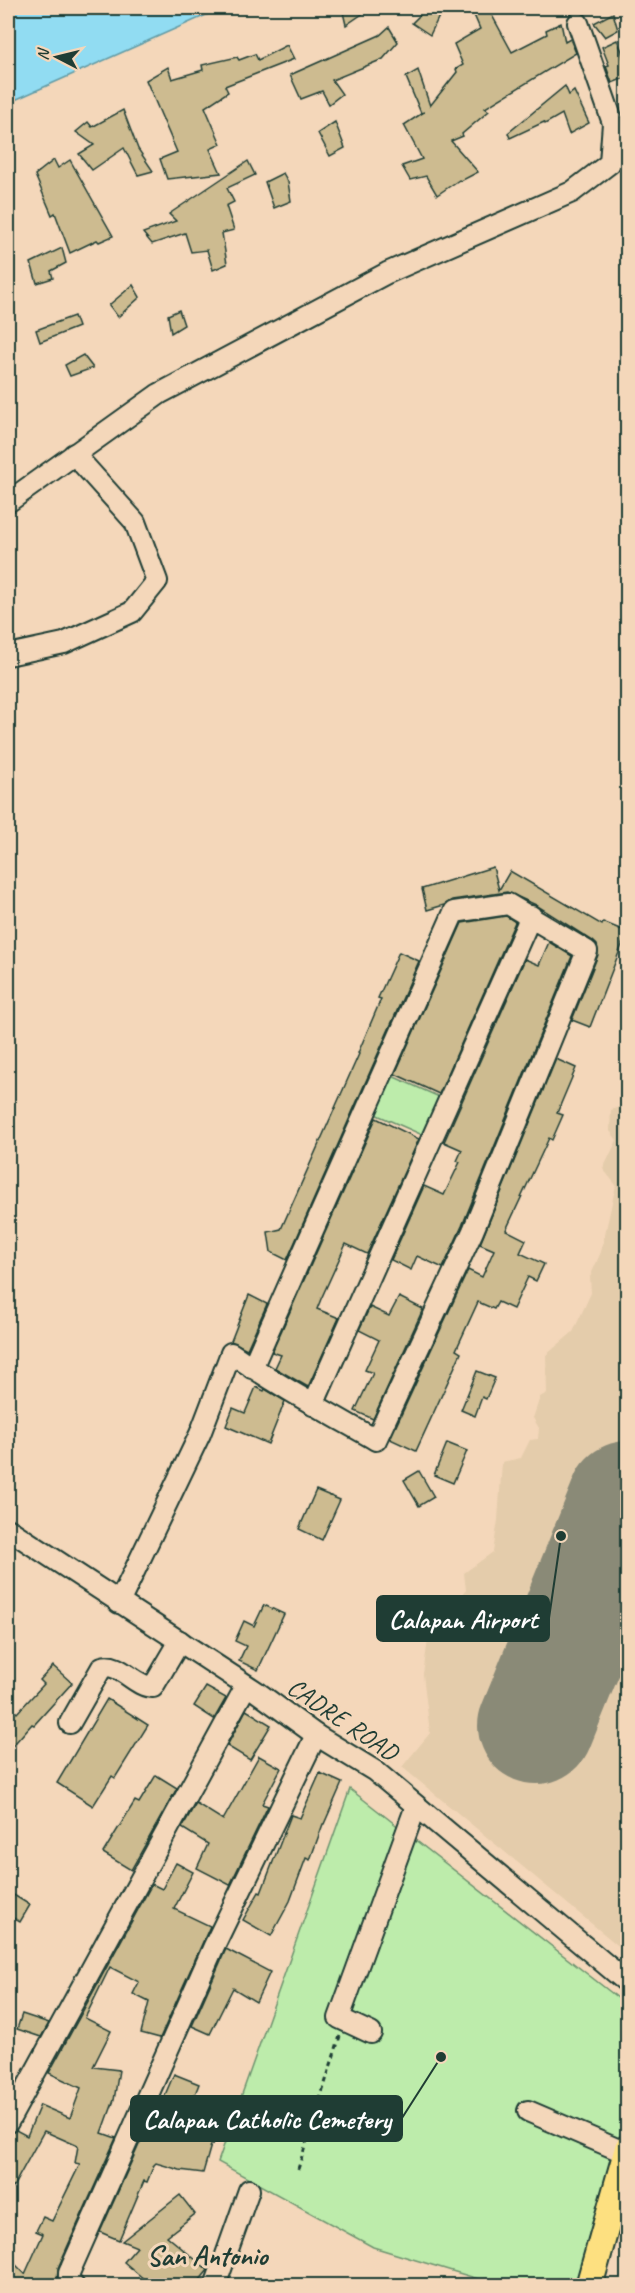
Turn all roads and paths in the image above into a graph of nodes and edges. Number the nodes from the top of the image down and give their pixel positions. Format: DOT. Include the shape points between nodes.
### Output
graph roads {
  1 [pos="578,22"];
  2 [pos="620,119"];
  3 [pos="74,454"];
  4 [pos="8,502"];
  5 [pos="8,655"];
  6 [pos="531,916"];
  7 [pos="252,1368"];
  8 [pos="313,1405"];
  9 [pos="8,1529"];
  10 [pos="119,1603"];
  11 [pos="180,1641"];
  12 [pos="246,1686"];
  13 [pos="70,1723"];
  14 [pos="316,1735"];
  15 [pos="416,1806"];
  16 [pos="627,1983"];
  17 [pos="345,2021"];
  18 [pos="371,2033"];
  19 [pos="528,2111"];
  20 [pos="8,2122"];
  21 [pos="627,2151"];
  22 [pos="298,2169"];
  23 [pos="249,2190"];
  24 [pos="74,2286"];
  25 [pos="216,2286"];
  26 [pos="589,2286"];
  1 -- 2 [label="street"];
  2 -- 3 [label="street" via="610,163 572,192 387,273 159,394"];
  3 -- 4 [label="street"];
  3 -- 5 [label="street" via="135,522 158,581 132,612 64,643"];
  6 -- 7 [label="street" via="508,904 454,912"];
  6 -- 8 [label="street"];
  6 -- 8 [label="street" via="587,951 473,1231 376,1440"];
  7 -- 8 [label="street"];
  7 -- 10 [label="street" via="231,1353 200,1434"];
  9 -- 10 [label="street, CADRE ROAD"];
  10 -- 11 [label="street, CADRE ROAD"];
  11 -- 12 [label="street, CADRE ROAD"];
  11 -- 13 [label="street" via="153,1688 142,1686 113,1667 102,1667"];
  12 -- 14 [label="street, CADRE ROAD"];
  12 -- 20 [label="street"];
  14 -- 15 [label="street, CADRE ROAD" via="375,1771"];
  14 -- 24 [label="street" via="214,1946 69,2273 69,2282"];
  15 -- 16 [label="street, CADRE ROAD"];
  15 -- 17 [label="street" via="339,2018"];
  17 -- 18 [label="street"];
  17 -- 22 [label="path"];
  19 -- 21 [label="street"];
  21 -- 26 [label="main road"];
  23 -- 25 [label="street"];
}
